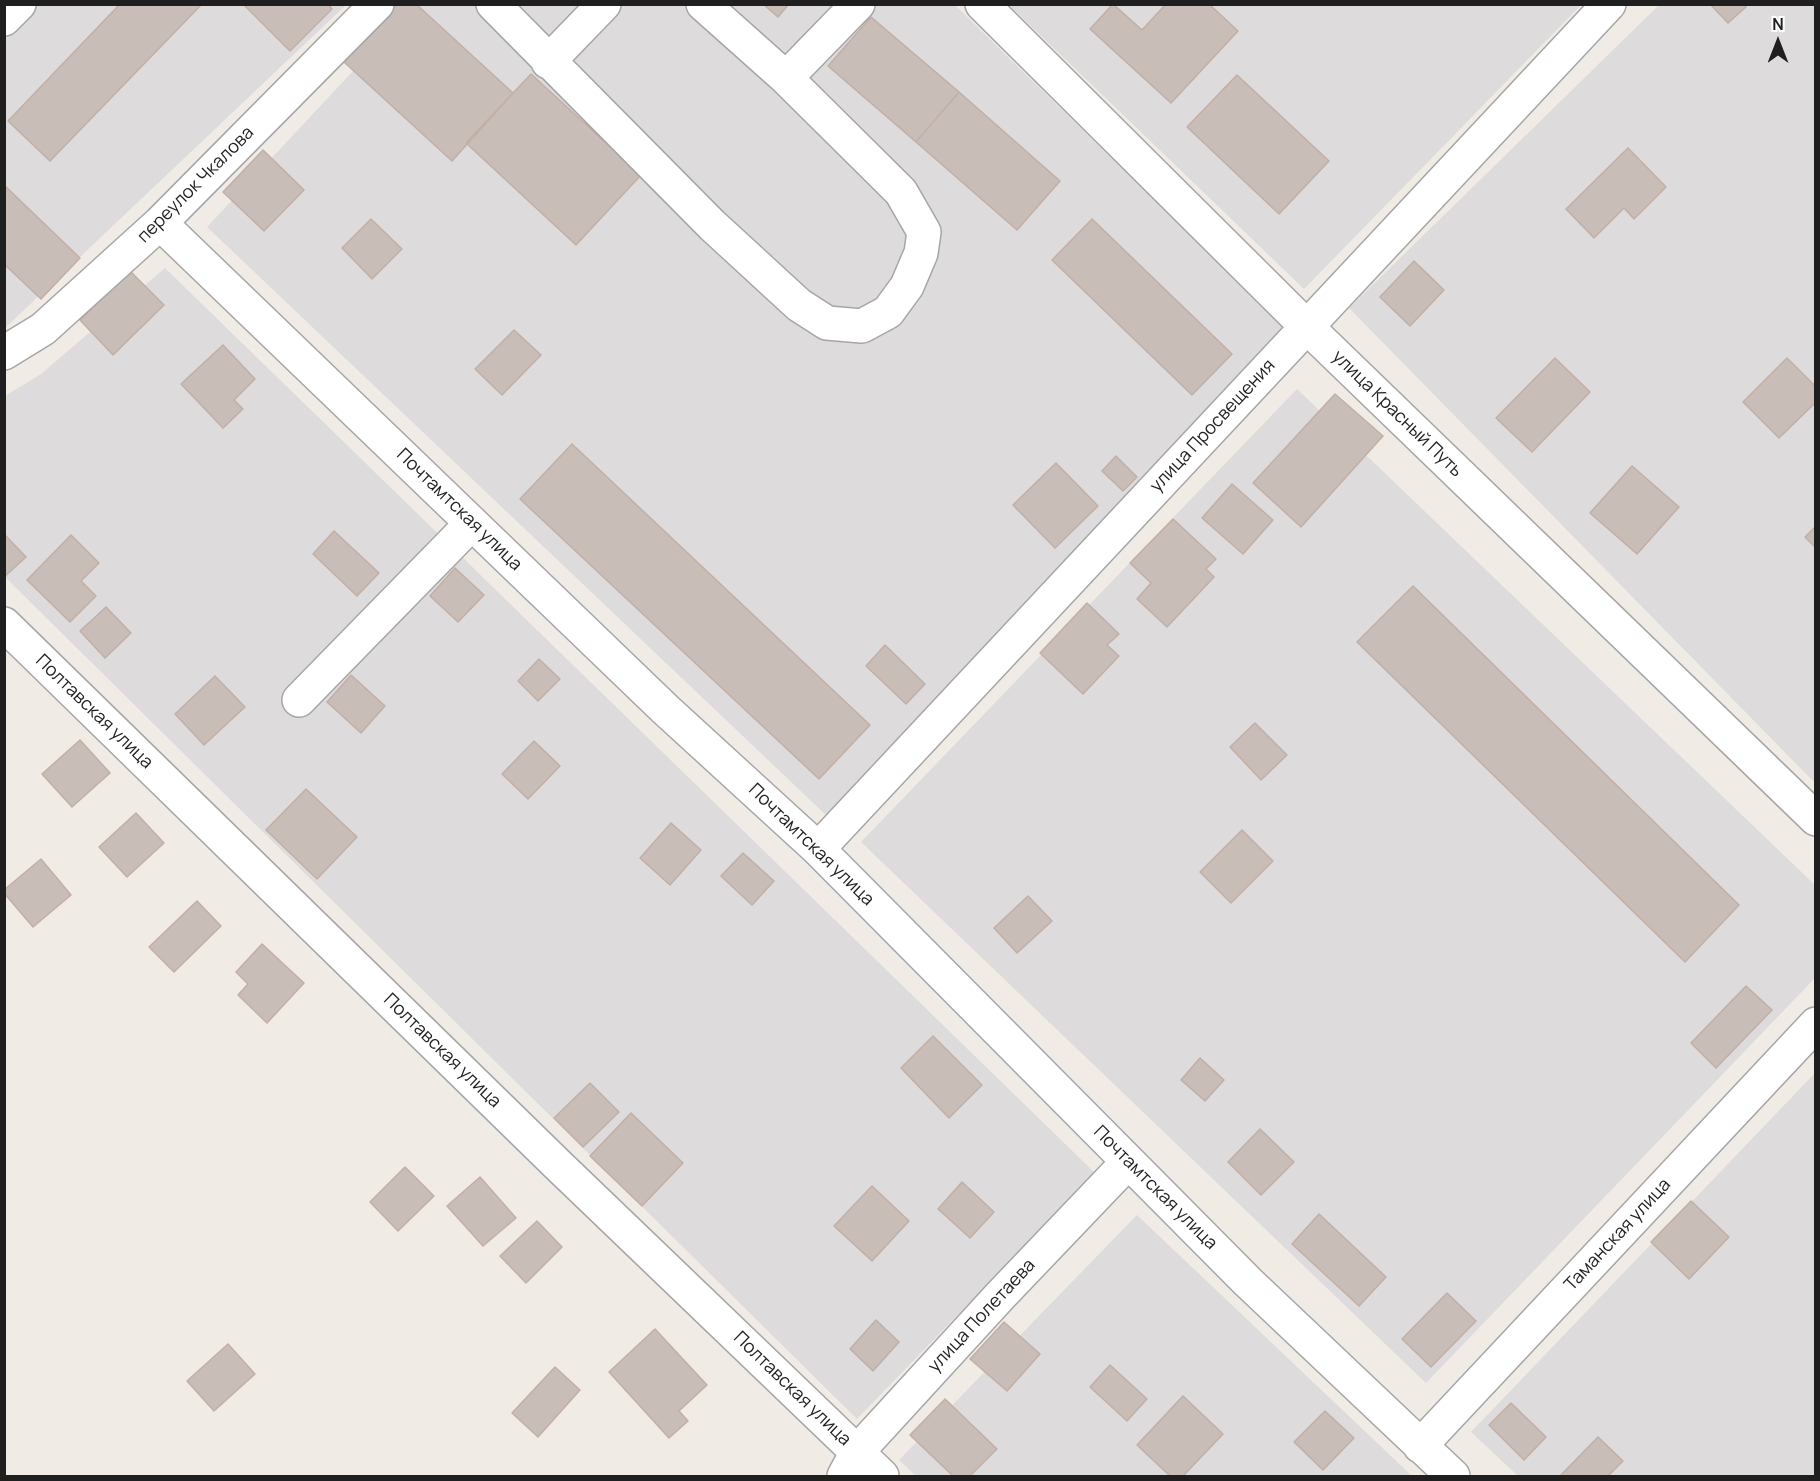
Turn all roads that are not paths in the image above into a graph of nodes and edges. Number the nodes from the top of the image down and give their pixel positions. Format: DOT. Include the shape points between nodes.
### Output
graph roads {
  1 [pos="20,4"];
  2 [pos="377,4"];
  3 [pos="493,4"];
  4 [pos="604,4"];
  5 [pos="703,4"];
  6 [pos="858,4"];
  7 [pos="982,4"];
  8 [pos="1609,4"];
  9 [pos="4,19"];
  10 [pos="548,62"];
  11 [pos="786,78"];
  12 [pos="160,223"];
  13 [pos="1306,327"];
  14 [pos="4,353"];
  15 [pos="472,523"];
  16 [pos="4,624"];
  17 [pos="299,700"];
  18 [pos="1815,819"];
  19 [pos="818,849"];
  20 [pos="1815,1024"];
  21 [pos="1128,1162"];
  22 [pos="1420,1446"];
  23 [pos="850,1464"];
  24 [pos="882,1476"];
  25 [pos="1453,1476"];
  1 -- 9 [label="street"];
  2 -- 12 [label="street, переулок Чкалова"];
  3 -- 10 [label="street"];
  4 -- 10 [label="street"];
  5 -- 11 [label="street"];
  6 -- 11 [label="street"];
  7 -- 13 [label="street, улица Красный Путь"];
  8 -- 13 [label="street, улица Просвещения"];
  10 -- 11 [label="street" via="712,225 799,305 827,324 862,326 888,312 907,286 921,253 924,232 900,192"];
  12 -- 14 [label="street, переулок Чкалова" via="43,329"];
  12 -- 15 [label="street, Почтамтская улица"];
  13 -- 18 [label="street, улица Красный Путь"];
  13 -- 19 [label="street, улица Просвещения"];
  15 -- 17 [label="street"];
  15 -- 19 [label="street, Почтамтская улица" via="665,709"];
  16 -- 23 [label="street, Полтавская улица" via="558,1165"];
  19 -- 21 [label="street, Почтамтская улица"];
  20 -- 22 [label="street, Таманская улица"];
  21 -- 22 [label="street, Почтамтская улица"];
  21 -- 23 [label="street, улица Полетаева" via="1000,1296"];
  22 -- 25 [label="street, Почтамтская улица"];
  23 -- 24 [label="street, Полтавская улица"];
}
